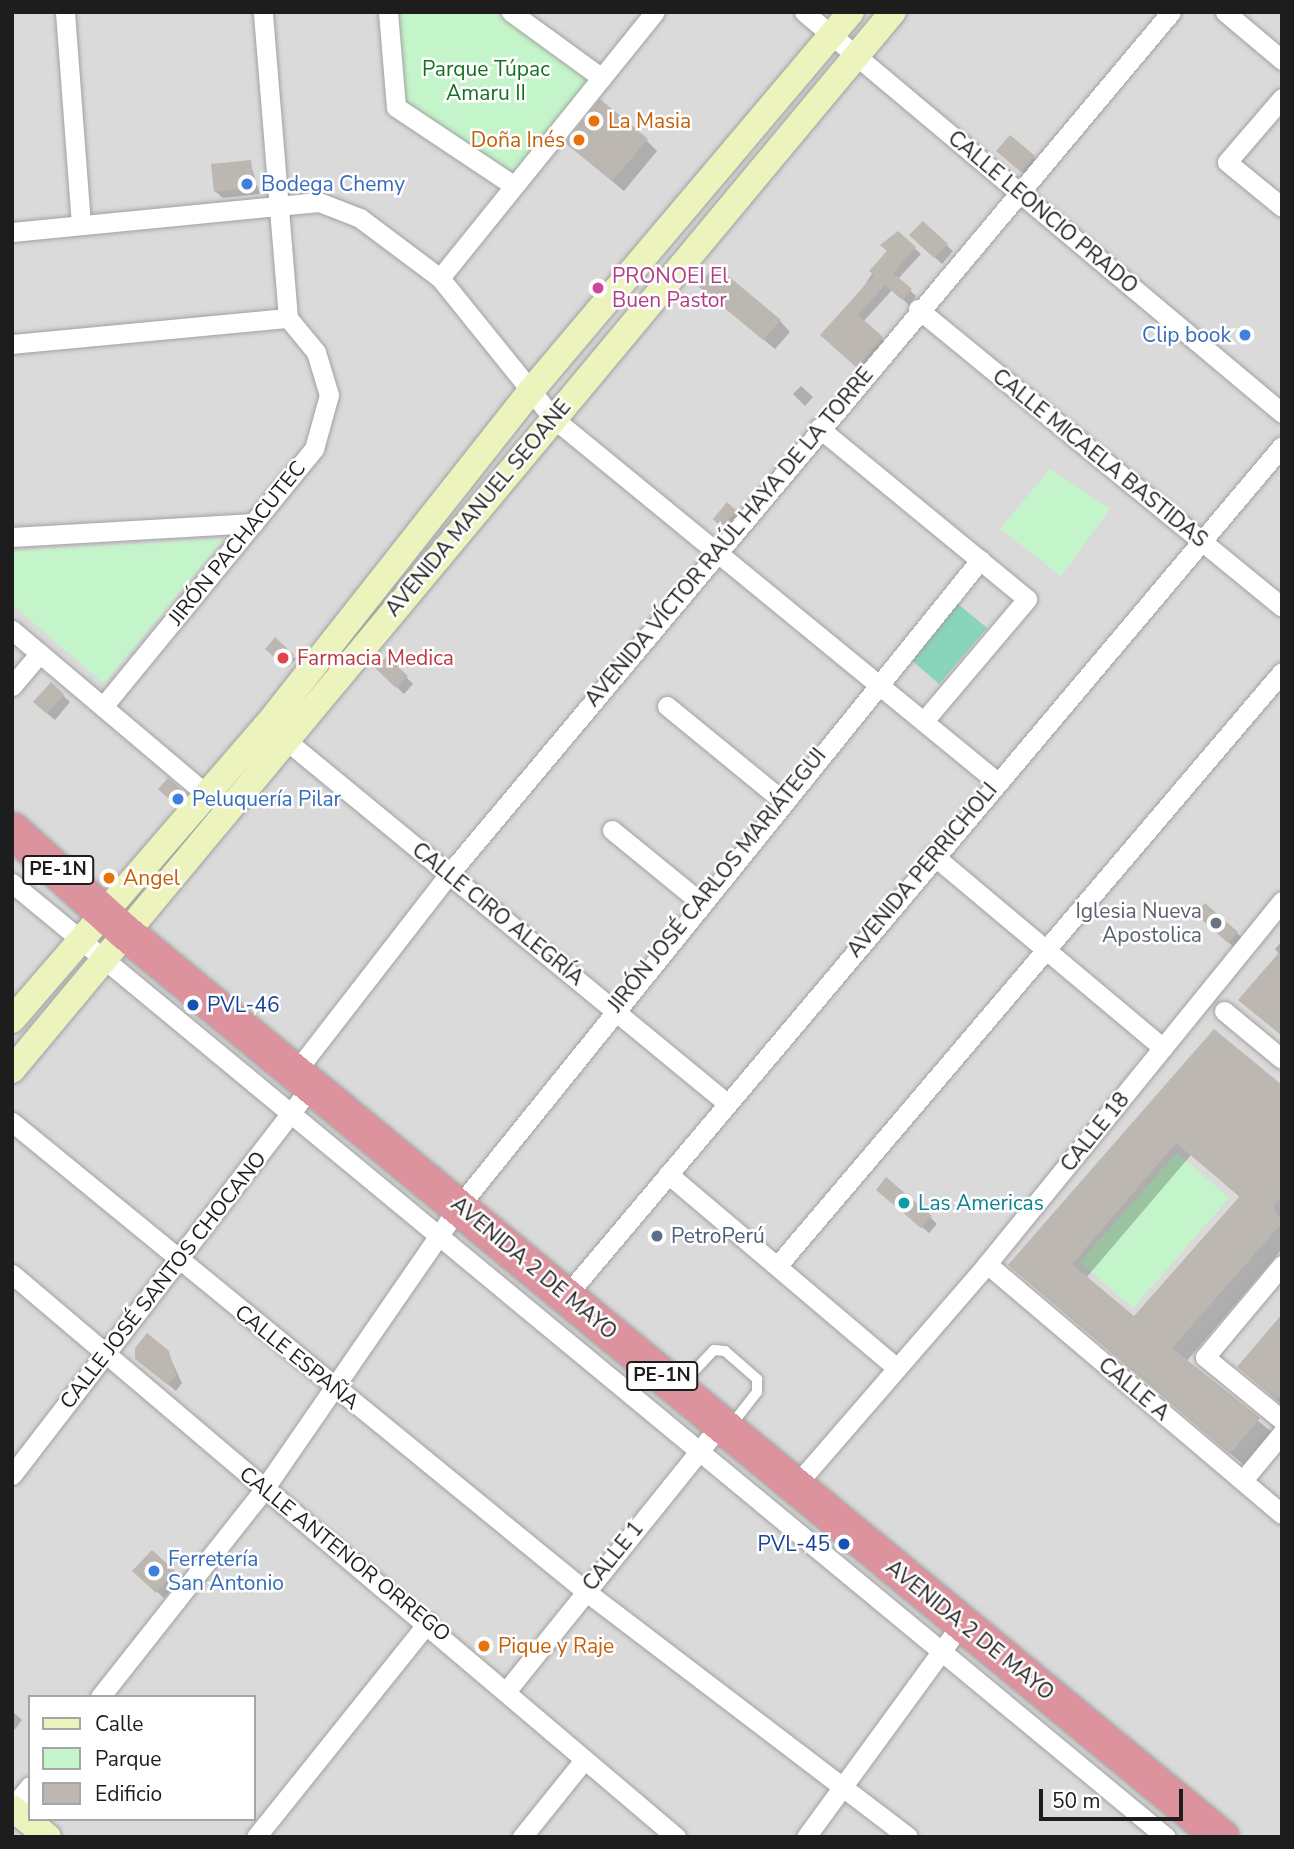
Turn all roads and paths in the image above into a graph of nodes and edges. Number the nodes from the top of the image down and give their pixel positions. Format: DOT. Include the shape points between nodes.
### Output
graph roads {
  1 [pos="65,12"];
  2 [pos="263,12"];
  3 [pos="388,12"];
  4 [pos="511,12"];
  5 [pos="655,12"];
  6 [pos="804,12"];
  7 [pos="851,12"];
  8 [pos="893,12"];
  9 [pos="1171,12"];
  10 [pos="1225,12"];
  11 [pos="831,35"];
  12 [pos="857,56"];
  13 [pos="1282,60"];
  14 [pos="602,78"];
  15 [pos="1282,98"];
  16 [pos="513,185"];
  17 [pos="1018,191"];
  18 [pos="1282,206"];
  19 [pos="284,209"];
  20 [pos="81,223"];
  21 [pos="12,232"];
  22 [pos="440,278"];
  23 [pos="918,309"];
  24 [pos="288,318"];
  25 [pos="12,344"];
  26 [pos="529,393"];
  27 [pos="1282,413"];
  28 [pos="554,418"];
  29 [pos="819,428"];
  30 [pos="1282,446"];
  31 [pos="254,523"];
  32 [pos="12,537"];
  33 [pos="1203,542"];
  34 [pos="716,552"];
  35 [pos="980,560"];
  36 [pos="1282,607"];
  37 [pos="12,630"];
  38 [pos="40,653"];
  39 [pos="1282,672"];
  40 [pos="877,683"];
  41 [pos="12,686"];
  42 [pos="106,703"];
  43 [pos="667,706"];
  44 [pos="924,721"];
  45 [pos="276,732"];
  46 [pos="996,781"];
  47 [pos="205,793"];
  48 [pos="782,800"];
  49 [pos="12,830"];
  50 [pos="612,830"];
  51 [pos="933,855"];
  52 [pos="449,874"];
  53 [pos="12,883"];
  54 [pos="699,901"];
  55 [pos="1282,901"];
  56 [pos="111,933"];
  57 [pos="80,938"];
  58 [pos="1045,949"];
  59 [pos="614,1009"];
  60 [pos="1224,1011"];
  61 [pos="12,1020"];
  62 [pos="1163,1048"];
  63 [pos="1282,1059"];
  64 [pos="12,1070"];
  65 [pos="305,1077"];
  66 [pos="729,1104"];
  67 [pos="290,1114"];
  68 [pos="12,1122"];
  69 [pos="668,1174"];
  70 [pos="460,1205"];
  71 [pos="437,1238"];
  72 [pos="180,1262"];
  73 [pos="987,1264"];
  74 [pos="778,1265"];
  75 [pos="1282,1265"];
  76 [pos="12,1274"];
  77 [pos="566,1296"];
  78 [pos="106,1355"];
  79 [pos="894,1366"];
  80 [pos="334,1387"];
  81 [pos="678,1389"];
  82 [pos="1282,1420"];
  83 [pos="724,1427"];
  84 [pos="1282,1433"];
  85 [pos="697,1454"];
  86 [pos="12,1475"];
  87 [pos="1242,1480"];
  88 [pos="795,1486"];
  89 [pos="264,1489"];
  90 [pos="1282,1514"];
  91 [pos="584,1590"];
  92 [pos="428,1622"];
  93 [pos="953,1636"];
  94 [pos="508,1689"];
  95 [pos="102,1695"];
  96 [pos="584,1760"];
  97 [pos="840,1786"];
  98 [pos="28,1788"];
  99 [pos="12,1808"];
  100 [pos="28,1821"];
  101 [pos="28,1821"];
  102 [pos="1202,1831"];
  103 [pos="48,1837"];
  104 [pos="256,1837"];
  105 [pos="522,1837"];
  106 [pos="676,1837"];
  107 [pos="806,1837"];
  108 [pos="908,1837"];
  109 [pos="1166,1837"];
  1 -- 20 [label="street"];
  2 -- 19 [label="street"];
  3 -- 16 [label="street" via="396,107"];
  4 -- 14 [label="street"];
  5 -- 14 [label="street"];
  6 -- 11 [label="street, CALLE LEONCIO PRADO"];
  7 -- 11 [label="street, AVENIDA MANUEL SEOANE"];
  8 -- 12 [label="street, AVENIDA MANUEL SEOANE"];
  9 -- 17 [label="street, AVENIDA VÍCTOR RAÚL HAYA DE LA TORRE"];
  10 -- 13 [label="street"];
  11 -- 12 [label="street, CALLE LEONCIO PRADO"];
  11 -- 26 [label="street, AVENIDA MANUEL SEOANE"];
  12 -- 17 [label="street, CALLE LEONCIO PRADO"];
  12 -- 28 [label="street, AVENIDA MANUEL SEOANE"];
  14 -- 16 [label="street"];
  15 -- 18 [label="street" via="1227,162"];
  16 -- 22 [label="street"];
  17 -- 23 [label="street, AVENIDA VÍCTOR RAÚL HAYA DE LA TORRE"];
  17 -- 27 [label="street, CALLE LEONCIO PRADO"];
  19 -- 20 [label="street"];
  19 -- 22 [label="street" via="318,202 360,218"];
  19 -- 24 [label="street"];
  20 -- 21 [label="street"];
  22 -- 26 [label="street"];
  23 -- 29 [label="street, AVENIDA VÍCTOR RAÚL HAYA DE LA TORRE"];
  23 -- 33 [label="street, CALLE MICAELA BASTIDAS"];
  24 -- 25 [label="street"];
  24 -- 31 [label="street, JIRÓN PACHACUTEC" via="316,352 329,395 314,449"];
  26 -- 28 [label="street"];
  26 -- 45 [label="street, AVENIDA MANUEL SEOANE"];
  28 -- 34 [label="street"];
  28 -- 45 [label="street, AVENIDA MANUEL SEOANE"];
  29 -- 34 [label="street, AVENIDA VÍCTOR RAÚL HAYA DE LA TORRE"];
  29 -- 35 [label="street"];
  30 -- 33 [label="street, AVENIDA PERRICHOLI"];
  31 -- 32 [label="street"];
  31 -- 42 [label="street, JIRÓN PACHACUTEC"];
  33 -- 36 [label="street, CALLE MICAELA BASTIDAS"];
  33 -- 46 [label="street, AVENIDA PERRICHOLI"];
  34 -- 40 [label="street"];
  34 -- 52 [label="street, AVENIDA VÍCTOR RAÚL HAYA DE LA TORRE"];
  35 -- 40 [label="street, JIRÓN JOSÉ CARLOS MARIÁTEGUI"];
  35 -- 44 [label="street" via="1027,599"];
  37 -- 38 [label="street"];
  38 -- 41 [label="street"];
  38 -- 42 [label="street"];
  39 -- 58 [label="street"];
  40 -- 44 [label="street"];
  40 -- 48 [label="street, JIRÓN JOSÉ CARLOS MARIÁTEGUI"];
  42 -- 47 [label="street"];
  43 -- 48 [label="street"];
  44 -- 46 [label="street"];
  45 -- 47 [label="street, AVENIDA MANUEL SEOANE"];
  45 -- 52 [label="street, CALLE CIRO ALEGRÍA"];
  45 -- 56 [label="street, AVENIDA MANUEL SEOANE"];
  46 -- 51 [label="street, AVENIDA PERRICHOLI"];
  47 -- 56 [label="street, AVENIDA MANUEL SEOANE"];
  48 -- 54 [label="street, JIRÓN JOSÉ CARLOS MARIÁTEGUI"];
  49 -- 56 [label="highway, AVENIDA 2 DE MAYO / PE-1N"];
  50 -- 54 [label="street"];
  51 -- 58 [label="street"];
  51 -- 66 [label="street, AVENIDA PERRICHOLI"];
  52 -- 59 [label="street, CALLE CIRO ALEGRÍA"];
  52 -- 65 [label="street, AVENIDA VÍCTOR RAÚL HAYA DE LA TORRE"];
  53 -- 57 [label="street"];
  54 -- 59 [label="street, JIRÓN JOSÉ CARLOS MARIÁTEGUI"];
  55 -- 62 [label="street, CALLE 18"];
  56 -- 57 [label="street, AVENIDA MANUEL SEOANE"];
  56 -- 57 [label="street"];
  56 -- 64 [label="street, AVENIDA MANUEL SEOANE"];
  56 -- 65 [label="highway, AVENIDA 2 DE MAYO / PE-1N"];
  56 -- 67 [label="street"];
  57 -- 61 [label="street, AVENIDA MANUEL SEOANE"];
  58 -- 62 [label="street"];
  58 -- 74 [label="street"];
  59 -- 66 [label="street, CALLE CIRO ALEGRÍA"];
  59 -- 70 [label="street, JIRÓN JOSÉ CARLOS MARIÁTEGUI"];
  60 -- 63 [label="street"];
  62 -- 73 [label="street, CALLE 18"];
  65 -- 67 [label="street, CALLE JOSÉ SANTOS CHOCANO"];
  65 -- 70 [label="highway, AVENIDA 2 DE MAYO / PE-1N"];
  66 -- 69 [label="street, AVENIDA PERRICHOLI"];
  67 -- 71 [label="street"];
  67 -- 72 [label="street, CALLE JOSÉ SANTOS CHOCANO"];
  68 -- 72 [label="street, CALLE ESPAÑA"];
  69 -- 74 [label="street"];
  69 -- 77 [label="street, AVENIDA PERRICHOLI"];
  70 -- 71 [label="street, JIRÓN JOSÉ CARLOS MARIÁTEGUI"];
  70 -- 77 [label="highway, AVENIDA 2 DE MAYO / PE-1N"];
  71 -- 80 [label="street, JIRÓN JOSÉ CARLOS MARIÁTEGUI"];
  71 -- 85 [label="street"];
  72 -- 78 [label="street, CALLE JOSÉ SANTOS CHOCANO"];
  72 -- 80 [label="street, CALLE ESPAÑA"];
  73 -- 79 [label="street, CALLE 18"];
  73 -- 87 [label="street, CALLE A"];
  74 -- 79 [label="street"];
  75 -- 82 [label="street" via="1205,1357"];
  76 -- 78 [label="street, CALLE ANTENOR ORREGO"];
  77 -- 81 [label="highway, AVENIDA 2 DE MAYO / PE-1N"];
  78 -- 86 [label="street, CALLE JOSÉ SANTOS CHOCANO"];
  78 -- 89 [label="street, CALLE ANTENOR ORREGO"];
  79 -- 88 [label="street, CALLE 18"];
  80 -- 89 [label="street, JIRÓN JOSÉ CARLOS MARIÁTEGUI"];
  80 -- 91 [label="street, CALLE ESPAÑA"];
  81 -- 83 [label="highway, AVENIDA 2 DE MAYO / PE-1N"];
  81 -- 83 [label="lane" via="713,1350 725,1351 757,1379 757,1392"];
  83 -- 85 [label="street, CALLE 1"];
  83 -- 88 [label="highway, AVENIDA 2 DE MAYO / PE-1N"];
  84 -- 87 [label="street"];
  85 -- 91 [label="street, CALLE 1"];
  85 -- 93 [label="street"];
  87 -- 90 [label="street, CALLE A"];
  88 -- 93 [label="highway, AVENIDA 2 DE MAYO / PE-1N"];
  89 -- 92 [label="street, CALLE ANTENOR ORREGO"];
  89 -- 95 [label="street, JIRÓN JOSÉ CARLOS MARIÁTEGUI"];
  91 -- 94 [label="street, CALLE 1"];
  91 -- 97 [label="street, CALLE ESPAÑA"];
  92 -- 94 [label="street, CALLE ANTENOR ORREGO"];
  92 -- 104 [label="street"];
  93 -- 97 [label="street"];
  93 -- 102 [label="highway, AVENIDA 2 DE MAYO / PE-1N"];
  93 -- 109 [label="street"];
  94 -- 96 [label="street, CALLE ANTENOR ORREGO"];
  96 -- 105 [label="street"];
  96 -- 106 [label="street, CALLE ANTENOR ORREGO"];
  97 -- 107 [label="street"];
  97 -- 108 [label="street, CALLE ESPAÑA"];
  98 -- 99 [label="street"];
  99 -- 101 [label="street"];
  100 -- 103 [label="street"];
}
